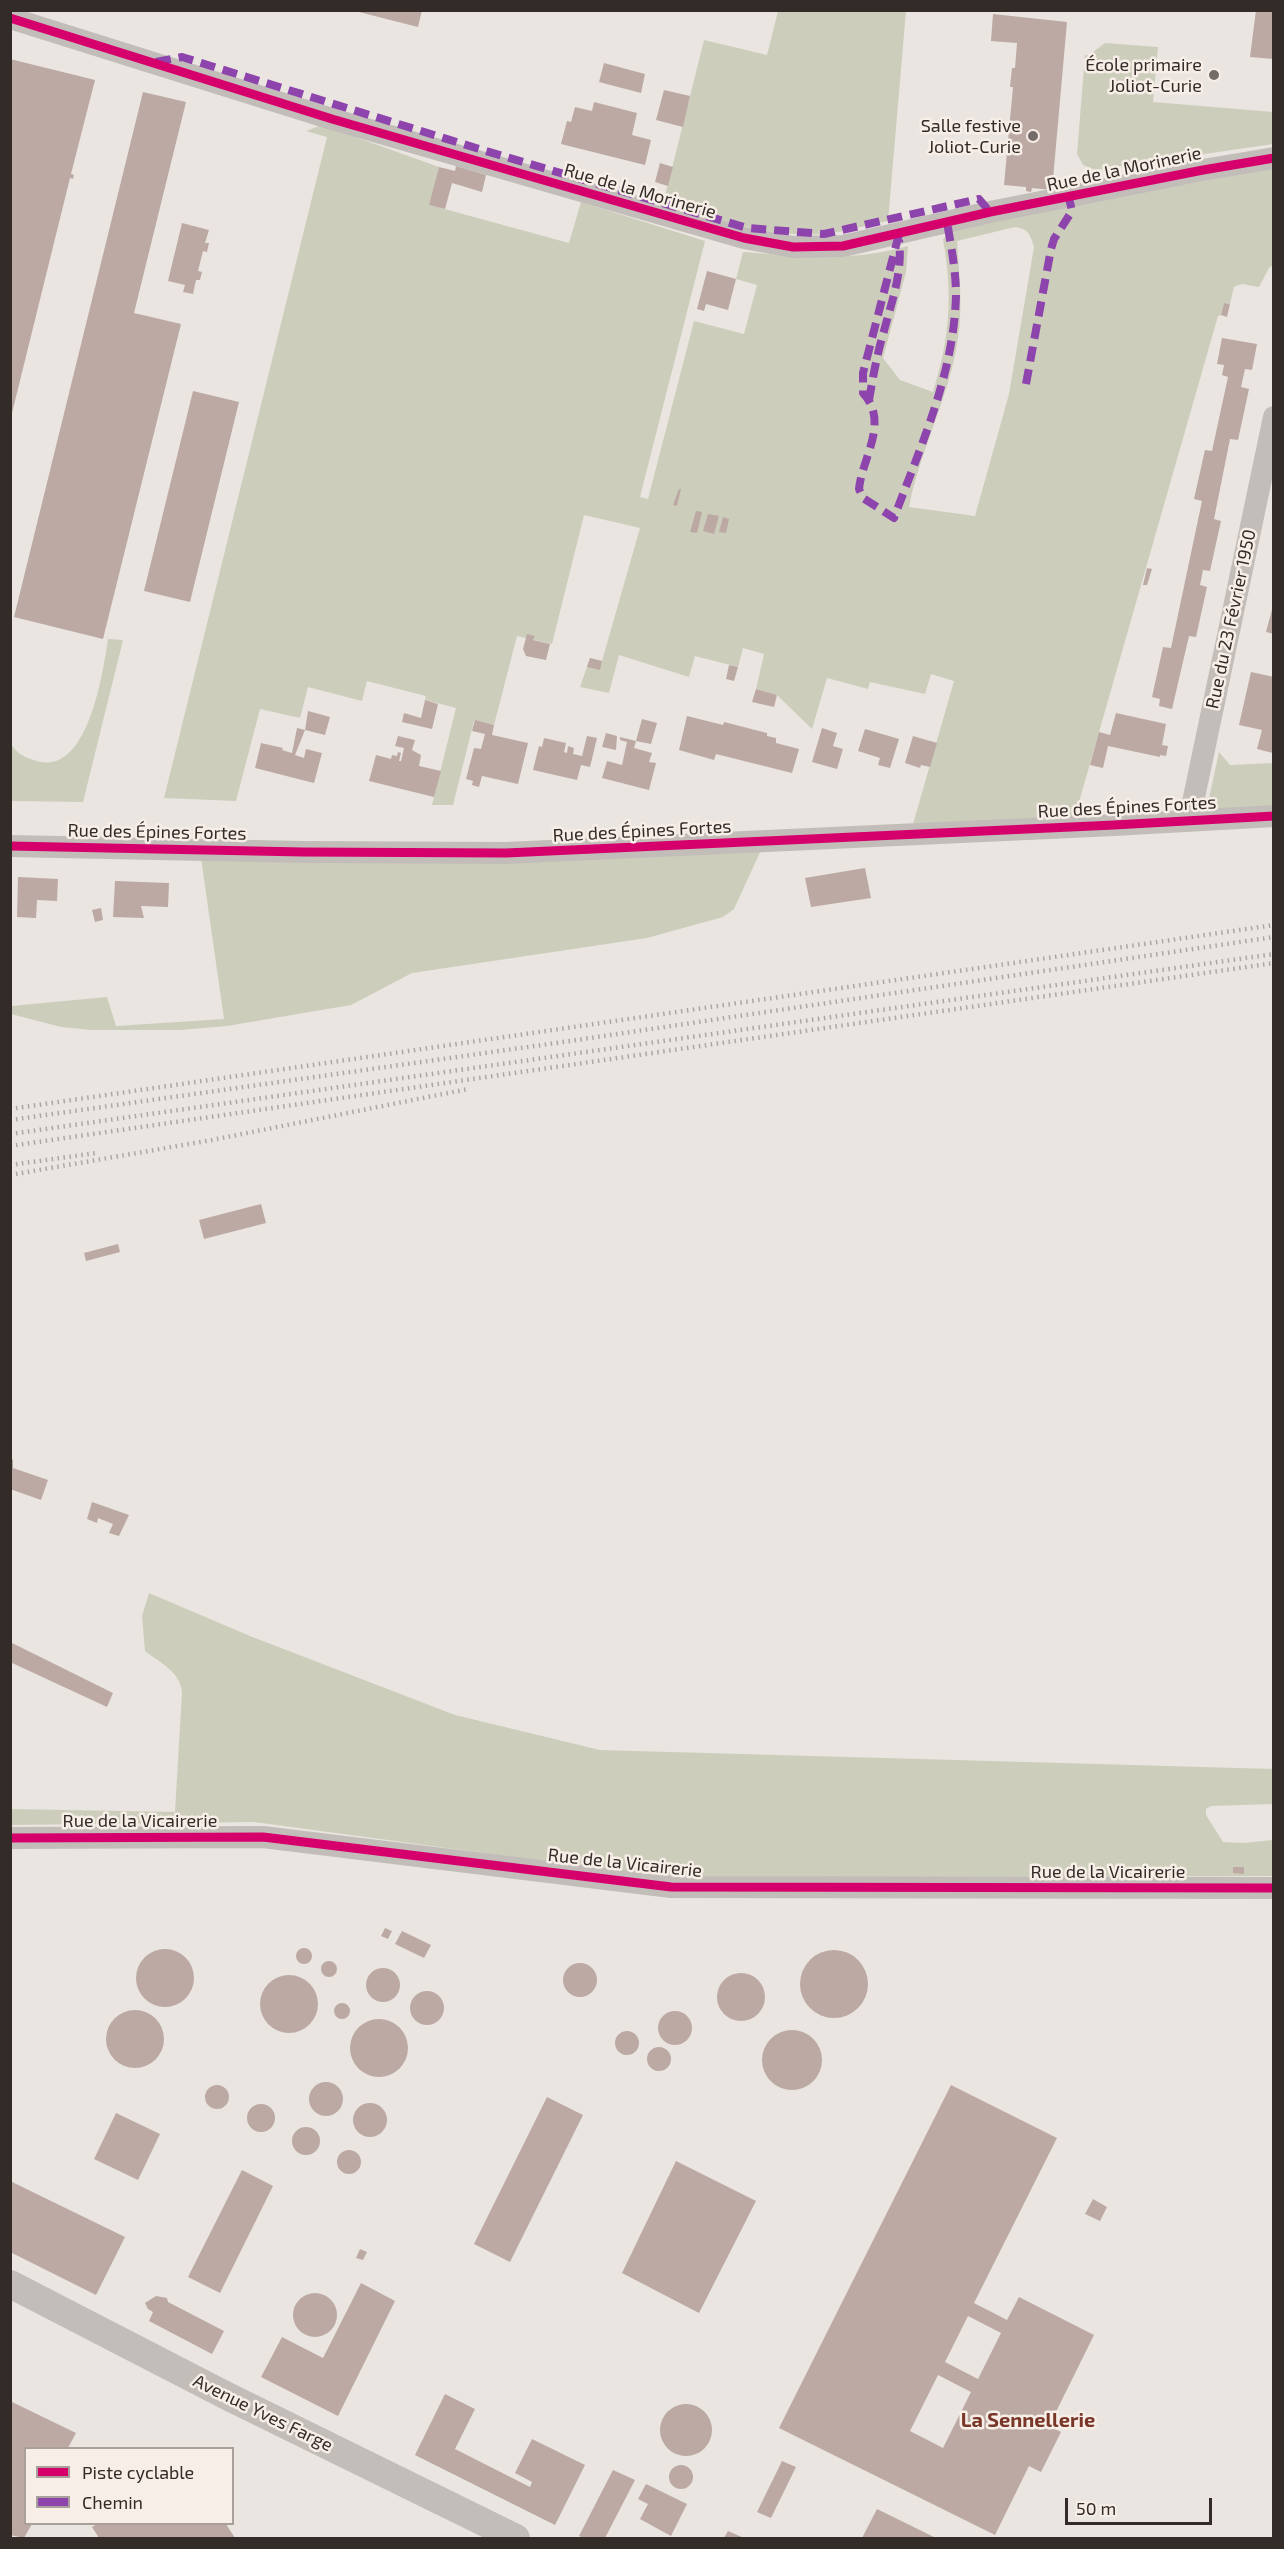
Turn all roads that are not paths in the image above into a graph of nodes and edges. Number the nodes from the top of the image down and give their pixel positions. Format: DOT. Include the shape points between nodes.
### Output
graph roads {
  1 [pos="10,18"];
  2 [pos="1274,159"];
  3 [pos="1274,417"];
  4 [pos="1274,816"];
  5 [pos="1189,821"];
  6 [pos="10,846"];
  7 [pos="10,1838"];
  8 [pos="1274,1888"];
  9 [pos="10,2284"];
  10 [pos="516,2538"];
  1 -- 2 [label="street, Rue de la Morinerie" via="332,118 744,238 794,247 843,246 990,212"];
  3 -- 5 [label="street, Rue du 23 Février 1950"];
  4 -- 5 [label="street, Rue des Épines Fortes"];
  5 -- 6 [label="street, Rue des Épines Fortes" via="506,853"];
  7 -- 8 [label="street, Rue de la Vicairerie" via="263,1837 671,1887"];
  9 -- 10 [label="street, Avenue Yves Farge"];
}
